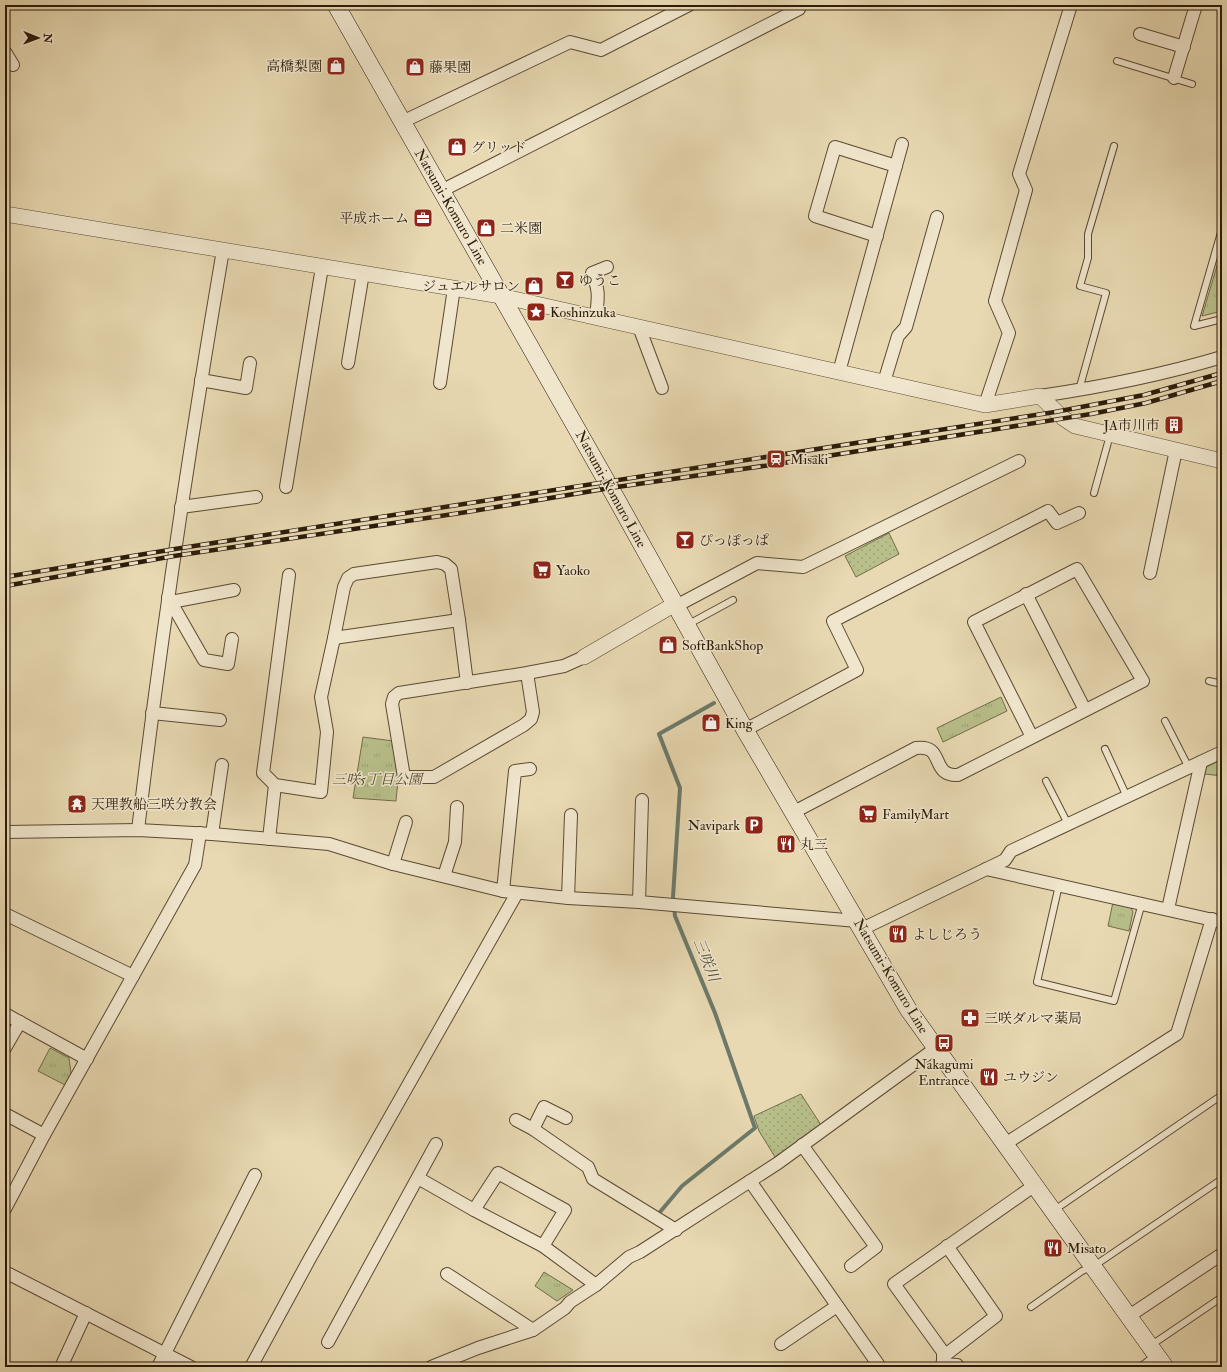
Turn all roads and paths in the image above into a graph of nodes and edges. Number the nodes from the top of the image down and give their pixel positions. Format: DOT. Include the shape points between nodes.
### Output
graph roads {
  1 [pos="336,5"];
  2 [pos="689,5"];
  3 [pos="1071,5"];
  4 [pos="1196,5"];
  5 [pos="799,9"];
  6 [pos="1140,34"];
  7 [pos="1184,47"];
  8 [pos="1117,61"];
  9 [pos="1174,78"];
  10 [pos="1192,84"];
  11 [pos="402,122"];
  12 [pos="902,144"];
  13 [pos="1114,146"];
  14 [pos="896,166"];
  15 [pos="441,191"];
  16 [pos="5,214"];
  17 [pos="937,218"];
  18 [pos="1222,229"];
  19 [pos="877,236"];
  20 [pos="223,250"];
  21 [pos="322,267"];
  22 [pos="607,267"];
  23 [pos="363,273"];
  24 [pos="454,288"];
  25 [pos="501,296"];
  26 [pos="596,318"];
  27 [pos="1222,319"];
  28 [pos="640,327"];
  29 [pos="1222,357"];
  30 [pos="250,363"];
  31 [pos="348,363"];
  32 [pos="839,372"];
  33 [pos="200,380"];
  34 [pos="884,382"];
  35 [pos="440,383"];
  36 [pos="662,388"];
  37 [pos="1079,390"];
  38 [pos="1040,396"];
  39 [pos="985,404"];
  40 [pos="1111,435"];
  41 [pos="1176,450"];
  42 [pos="1222,460"];
  43 [pos="1020,461"];
  44 [pos="286,488"];
  45 [pos="1094,493"];
  46 [pos="256,497"];
  47 [pos="181,507"];
  48 [pos="1079,513"];
  49 [pos="1150,573"];
  50 [pos="289,575"];
  51 [pos="234,590"];
  52 [pos="1026,594"];
  53 [pos="170,599"];
  54 [pos="733,600"];
  55 [pos="676,605"];
  56 [pos="459,620"];
  57 [pos="687,625"];
  58 [pos="334,638"];
  59 [pos="232,639"];
  60 [pos="584,657"];
  61 [pos="528,673"];
  62 [pos="1209,681"];
  63 [pos="467,683"];
  64 [pos="1222,684"];
  65 [pos="1085,710"];
  66 [pos="152,712"];
  67 [pos="220,720"];
  68 [pos="1165,721"];
  69 [pos="745,730"];
  70 [pos="1032,737"];
  71 [pos="1105,749"];
  72 [pos="1222,752"];
  73 [pos="1201,762"];
  74 [pos="222,765"];
  75 [pos="1188,768"];
  76 [pos="530,769"];
  77 [pos="1046,781"];
  78 [pos="275,785"];
  79 [pos="1127,797"];
  80 [pos="642,800"];
  81 [pos="457,807"];
  82 [pos="794,812"];
  83 [pos="571,815"];
  84 [pos="406,822"];
  85 [pos="1068,824"];
  86 [pos="138,830"];
  87 [pos="5,832"];
  88 [pos="206,833"];
  89 [pos="269,839"];
  90 [pos="392,864"];
  91 [pos="986,869"];
  92 [pos="444,876"];
  93 [pos="1060,884"];
  94 [pos="503,891"];
  95 [pos="517,893"];
  96 [pos="568,898"];
  97 [pos="639,902"];
  98 [pos="1142,903"];
  99 [pos="1168,909"];
  100 [pos="5,914"];
  101 [pos="1217,920"];
  102 [pos="860,925"];
  103 [pos="133,976"];
  104 [pos="5,1014"];
  105 [pos="20,1022"];
  106 [pos="5,1048"];
  107 [pos="936,1048"];
  108 [pos="87,1059"];
  109 [pos="1222,1095"];
  110 [pos="5,1114"];
  111 [pos="566,1118"];
  112 [pos="516,1120"];
  113 [pos="533,1129"];
  114 [pos="44,1135"];
  115 [pos="436,1144"];
  116 [pos="1005,1144"];
  117 [pos="802,1145"];
  118 [pos="255,1175"];
  119 [pos="418,1178"];
  120 [pos="1222,1179"];
  121 [pos="750,1181"];
  122 [pos="1035,1185"];
  123 [pos="5,1209"];
  124 [pos="474,1210"];
  125 [pos="1053,1211"];
  126 [pos="676,1230"];
  127 [pos="544,1246"];
  128 [pos="947,1246"];
  129 [pos="1222,1254"];
  130 [pos="851,1266"];
  131 [pos="1094,1266"];
  132 [pos="5,1273"];
  133 [pos="447,1274"];
  134 [pos="596,1285"];
  135 [pos="1222,1297"];
  136 [pos="837,1306"];
  137 [pos="1031,1307"];
  138 [pos="86,1313"];
  139 [pos="1129,1316"];
  140 [pos="533,1330"];
  141 [pos="328,1342"];
  142 [pos="781,1344"];
  143 [pos="164,1354"];
  144 [pos="1157,1356"];
  145 [pos="943,1362"];
  146 [pos="61,1367"];
  147 [pos="158,1367"];
  148 [pos="191,1367"];
  149 [pos="251,1367"];
  150 [pos="431,1367"];
  151 [pos="880,1367"];
  152 [pos="958,1367"];
  153 [pos="1140,1367"];
  1 -- 11 [label="main road, Natsumi-Komuro Line"];
  2 -- 11 [label="street" via="601,50 570,42"];
  3 -- 39 [label="street" via="1019,174 1026,190 995,301 1009,333"];
  4 -- 7 [label="street"];
  5 -- 15 [label="street"];
  6 -- 7 [label="street"];
  7 -- 9 [label="street"];
  8 -- 9 [label="lane"];
  9 -- 10 [label="lane"];
  11 -- 15 [label="main road, Natsumi-Komuro Line"];
  12 -- 14 [label="street"];
  13 -- 37 [label="lane" via="1088,234 1088,258 1080,286 1106,293"];
  14 -- 19 [label="street"];
  14 -- 19 [label="street" via="835,147 815,216"];
  15 -- 25 [label="main road, Natsumi-Komuro Line"];
  16 -- 20 [label="street"];
  17 -- 34 [label="street" via="906,328 898,336"];
  18 -- 27 [label="lane" via="1194,326"];
  19 -- 32 [label="street"];
  20 -- 21 [label="street"];
  20 -- 33 [label="street"];
  21 -- 23 [label="street"];
  21 -- 44 [label="street"];
  22 -- 26 [label="street" via="592,273 598,287"];
  23 -- 24 [label="street"];
  23 -- 31 [label="street"];
  24 -- 25 [label="street"];
  24 -- 35 [label="street"];
  25 -- 26 [label="street"];
  25 -- 55 [label="main road, Natsumi-Komuro Line"];
  26 -- 28 [label="street"];
  28 -- 32 [label="street"];
  28 -- 36 [label="street"];
  29 -- 37 [label="street" via="1144,378"];
  30 -- 33 [label="street" via="246,388"];
  32 -- 34 [label="street"];
  33 -- 47 [label="street"];
  34 -- 39 [label="street"];
  37 -- 38 [label="street"];
  38 -- 39 [label="street"];
  38 -- 40 [label="street" via="1075,426"];
  40 -- 41 [label="street"];
  40 -- 45 [label="lane"];
  41 -- 42 [label="street"];
  41 -- 49 [label="street"];
  43 -- 55 [label="street" via="803,567 757,563"];
  46 -- 47 [label="street"];
  47 -- 53 [label="street"];
  48 -- 69 [label="street" via="1057,523 1048,511 833,620 858,670"];
  50 -- 78 [label="street" via="263,773"];
  51 -- 53 [label="street"];
  52 -- 65 [label="street"];
  52 -- 65 [label="street" via="1077,569 1143,681"];
  52 -- 70 [label="street" via="974,622"];
  53 -- 59 [label="street" via="204,660 228,664"];
  53 -- 66 [label="street"];
  54 -- 57 [label="lane"];
  55 -- 57 [label="main road, Natsumi-Komuro Line"];
  55 -- 60 [label="street"];
  56 -- 58 [label="street"];
  56 -- 58 [label="street" via="451,568 437,562 354,574 348,578"];
  56 -- 63 [label="street"];
  57 -- 69 [label="main road, Natsumi-Komuro Line"];
  58 -- 78 [label="street" via="321,697 327,732 321,792"];
  60 -- 61 [label="street" via="564,666"];
  61 -- 63 [label="street"];
  61 -- 63 [label="street" via="533,712 531,719 524,725 434,777 404,777 392,704 394,697 400,693"];
  62 -- 64 [label="lane"];
  65 -- 70 [label="street"];
  66 -- 67 [label="street"];
  66 -- 86 [label="street"];
  68 -- 75 [label="lane"];
  69 -- 82 [label="main road, Natsumi-Komuro Line"];
  70 -- 82 [label="street" via="958,775 951,776 940,767 933,751 929,748 916,748"];
  71 -- 79 [label="lane"];
  72 -- 73 [label="street"];
  73 -- 75 [label="street"];
  73 -- 99 [label="street"];
  74 -- 88 [label="street"];
  75 -- 79 [label="street"];
  76 -- 94 [label="street" via="514,771"];
  77 -- 85 [label="lane"];
  78 -- 89 [label="street"];
  79 -- 85 [label="street"];
  80 -- 97 [label="street"];
  81 -- 92 [label="street" via="455,842"];
  82 -- 102 [label="main road, Natsumi-Komuro Line"];
  83 -- 96 [label="street"];
  84 -- 90 [label="street"];
  85 -- 91 [label="street" via="1011,851 1004,860"];
  86 -- 87 [label="street"];
  86 -- 88 [label="street"];
  88 -- 89 [label="street"];
  88 -- 103 [label="street" via="195,865"];
  89 -- 90 [label="street" via="328,844"];
  90 -- 92 [label="street"];
  91 -- 93 [label="street"];
  91 -- 102 [label="street"];
  92 -- 94 [label="street"];
  93 -- 98 [label="street"];
  93 -- 98 [label="lane" via="1038,982 1114,1001"];
  94 -- 95 [label="street"];
  95 -- 96 [label="street"];
  95 -- 149 [label="street"];
  96 -- 97 [label="street"];
  97 -- 102 [label="street"];
  98 -- 99 [label="street"];
  99 -- 101 [label="street"];
  100 -- 103 [label="street"];
  101 -- 116 [label="street" via="1177,1034"];
  102 -- 107 [label="main road, Natsumi-Komuro Line" via="908,1009"];
  103 -- 108 [label="street"];
  104 -- 105 [label="street"];
  105 -- 106 [label="street"];
  105 -- 108 [label="street"];
  107 -- 116 [label="main road, Natsumi-Komuro Line"];
  107 -- 117 [label="street"];
  108 -- 114 [label="street"];
  109 -- 125 [label="lane"];
  110 -- 114 [label="street"];
  111 -- 113 [label="street" via="544,1108"];
  112 -- 113 [label="street"];
  113 -- 126 [label="street" via="588,1167 593,1178"];
  114 -- 123 [label="street"];
  115 -- 119 [label="street"];
  116 -- 122 [label="main road, Natsumi-Komuro Line"];
  117 -- 121 [label="street"];
  117 -- 130 [label="street" via="876,1247"];
  118 -- 143 [label="street"];
  119 -- 124 [label="street"];
  119 -- 141 [label="street"];
  120 -- 131 [label="lane"];
  121 -- 126 [label="street"];
  121 -- 136 [label="street"];
  122 -- 125 [label="main road, Natsumi-Komuro Line"];
  122 -- 128 [label="street"];
  124 -- 127 [label="street"];
  124 -- 127 [label="street" via="498,1173 565,1210"];
  125 -- 131 [label="main road, Natsumi-Komuro Line"];
  126 -- 134 [label="street" via="629,1258"];
  127 -- 134 [label="street"];
  128 -- 145 [label="street" via="996,1316"];
  128 -- 145 [label="street" via="894,1284 940,1348"];
  129 -- 139 [label="street"];
  131 -- 137 [label="lane"];
  131 -- 139 [label="main road, Natsumi-Komuro Line"];
  132 -- 138 [label="street"];
  133 -- 140 [label="street"];
  134 -- 140 [label="street"];
  135 -- 144 [label="lane"];
  136 -- 142 [label="street"];
  136 -- 151 [label="street"];
  138 -- 143 [label="street"];
  138 -- 146 [label="street"];
  139 -- 144 [label="main road, Natsumi-Komuro Line"];
  140 -- 150 [label="street"];
  143 -- 147 [label="street"];
  143 -- 148 [label="street"];
  144 -- 153 [label="lane"];
  145 -- 152 [label="street"];
}
